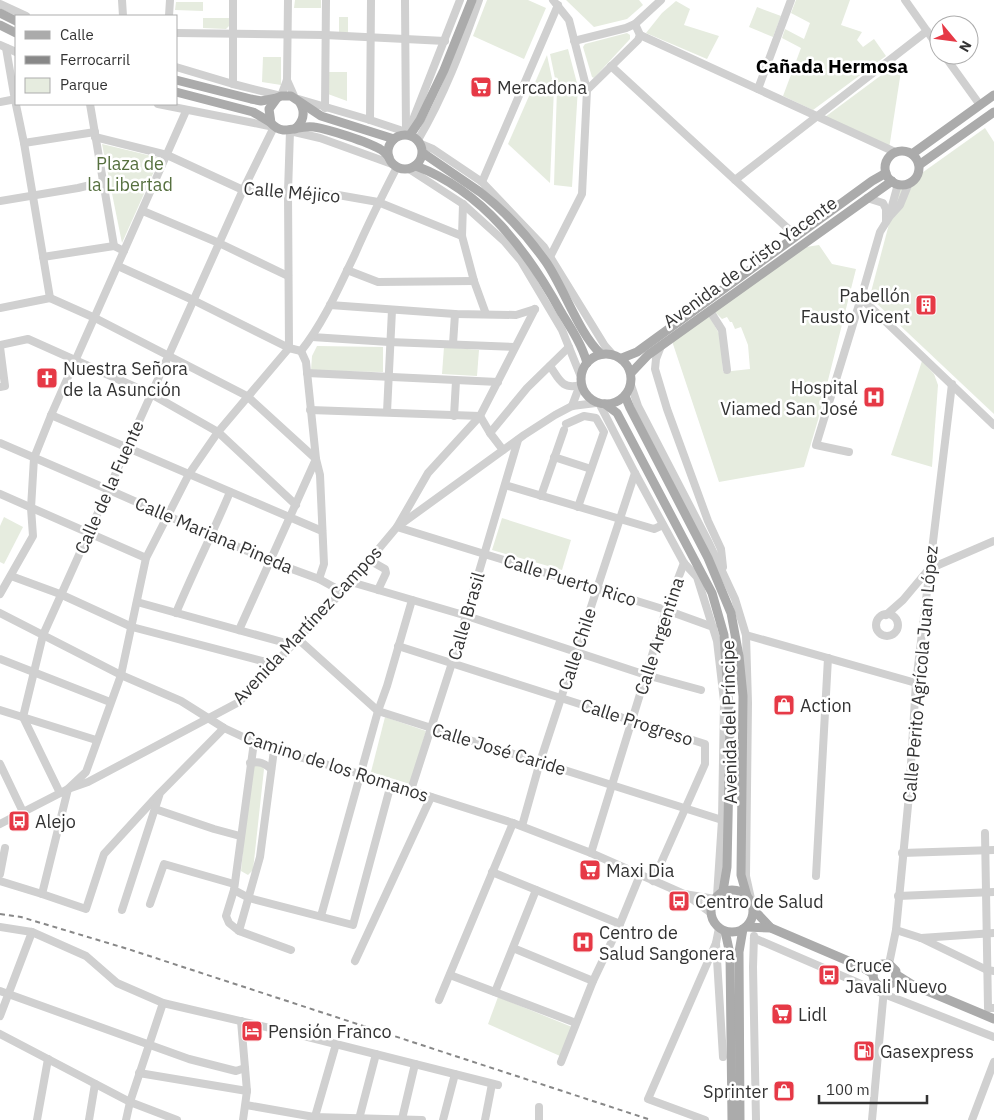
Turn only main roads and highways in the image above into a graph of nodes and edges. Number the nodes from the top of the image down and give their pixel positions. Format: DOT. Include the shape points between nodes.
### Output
graph roads {
  1 [pos="472,0"];
  2 [pos="0,13"];
  3 [pos="15,20"];
  4 [pos="0,25"];
  5 [pos="15,32"];
  6 [pos="178,81"];
  7 [pos="178,93"];
  8 [pos="994,95"];
  9 [pos="279,97"];
  10 [pos="298,100"];
  11 [pos="994,112"];
  12 [pos="273,125"];
  13 [pos="292,130"];
  14 [pos="394,139"];
  15 [pos="413,139"];
  16 [pos="912,154"];
  17 [pos="392,163"];
  18 [pos="919,165"];
  19 [pos="413,168"];
  20 [pos="886,173"];
  21 [pos="895,182"];
  22 [pos="602,354"];
  23 [pos="617,357"];
  24 [pos="587,363"];
  25 [pos="631,373"];
  26 [pos="625,396"];
  27 [pos="600,403"];
  28 [pos="718,895"];
  29 [pos="751,903"];
  30 [pos="747,928"];
  31 [pos="770,928"];
  32 [pos="722,929"];
  33 [pos="874,971"];
  34 [pos="897,975"];
  35 [pos="913,985"];
  36 [pos="887,989"];
  37 [pos="994,1020"];
  38 [pos="735,1087"];
  39 [pos="732,1120"];
  40 [pos="740,1120"];
  1 -- 15 [label="main road"];
  2 -- 3 [label="main road"];
  4 -- 5 [label="main road"];
  6 -- 9 [label="main road" via="261,101"];
  7 -- 12 [label="main road" via="254,112"];
  8 -- 16 [label="main road"];
  9 -- 10 [label="main road" via="291,96"];
  9 -- 12 [label="main road" via="269,109"];
  10 -- 13 [label="main road" via="303,117 299,126"];
  10 -- 14 [label="main road" via="321,116"];
  11 -- 18 [label="main road"];
  12 -- 13 [label="main road" via="282,131"];
  13 -- 17 [label="main road" via="315,127 369,144 382,150"];
  14 -- 15 [label="main road"];
  14 -- 17 [label="main road" via="388,150"];
  15 -- 19 [label="main road" via="421,160"];
  15 -- 22 [label="main road" via="504,214 530,242"];
  16 -- 18 [label="main road"];
  16 -- 20 [label="main road" via="895,152 888,159"];
  17 -- 19 [label="main road"];
  18 -- 21 [label="main road" via="917,175 909,183"];
  19 -- 24 [label="main road" via="436,173 477,203 506,231 542,277"];
  20 -- 21 [label="main road"];
  20 -- 23 [label="main road, Avenida de Cristo Yacente" via="637,352"];
  21 -- 25 [label="main road, Avenida de Cristo Yacente" via="867,198 648,355"];
  22 -- 23 [label="main road"];
  22 -- 24 [label="main road"];
  23 -- 25 [label="main road"];
  24 -- 27 [label="main road" via="581,381 583,388 588,396"];
  25 -- 26 [label="main road" via="631,385"];
  26 -- 27 [label="main road" via="618,401"];
  26 -- 29 [label="main road, Avenida del Príncipe" via="708,558 731,613 743,696 741,875"];
  27 -- 28 [label="main road, Avenida del Príncipe" via="618,413 712,593 724,635 730,726 727,867"];
  28 -- 29 [label="main road" via="736,890"];
  28 -- 32 [label="main road" via="711,913"];
  29 -- 30 [label="main road"];
  29 -- 31 [label="main road"];
  30 -- 31 [label="main road"];
  30 -- 32 [label="main road" via="737,932"];
  30 -- 38 [label="main road" via="740,952"];
  31 -- 33 [label="main road"];
  32 -- 38 [label="main road" via="730,954"];
  33 -- 34 [label="main road" via="882,964 889,964"];
  33 -- 36 [label="main road" via="874,982"];
  34 -- 35 [label="main road"];
  34 -- 36 [label="main road"];
  35 -- 36 [label="main road"];
  35 -- 37 [label="main road"];
  38 -- 39 [label="main road"];
  38 -- 40 [label="main road"];
}
